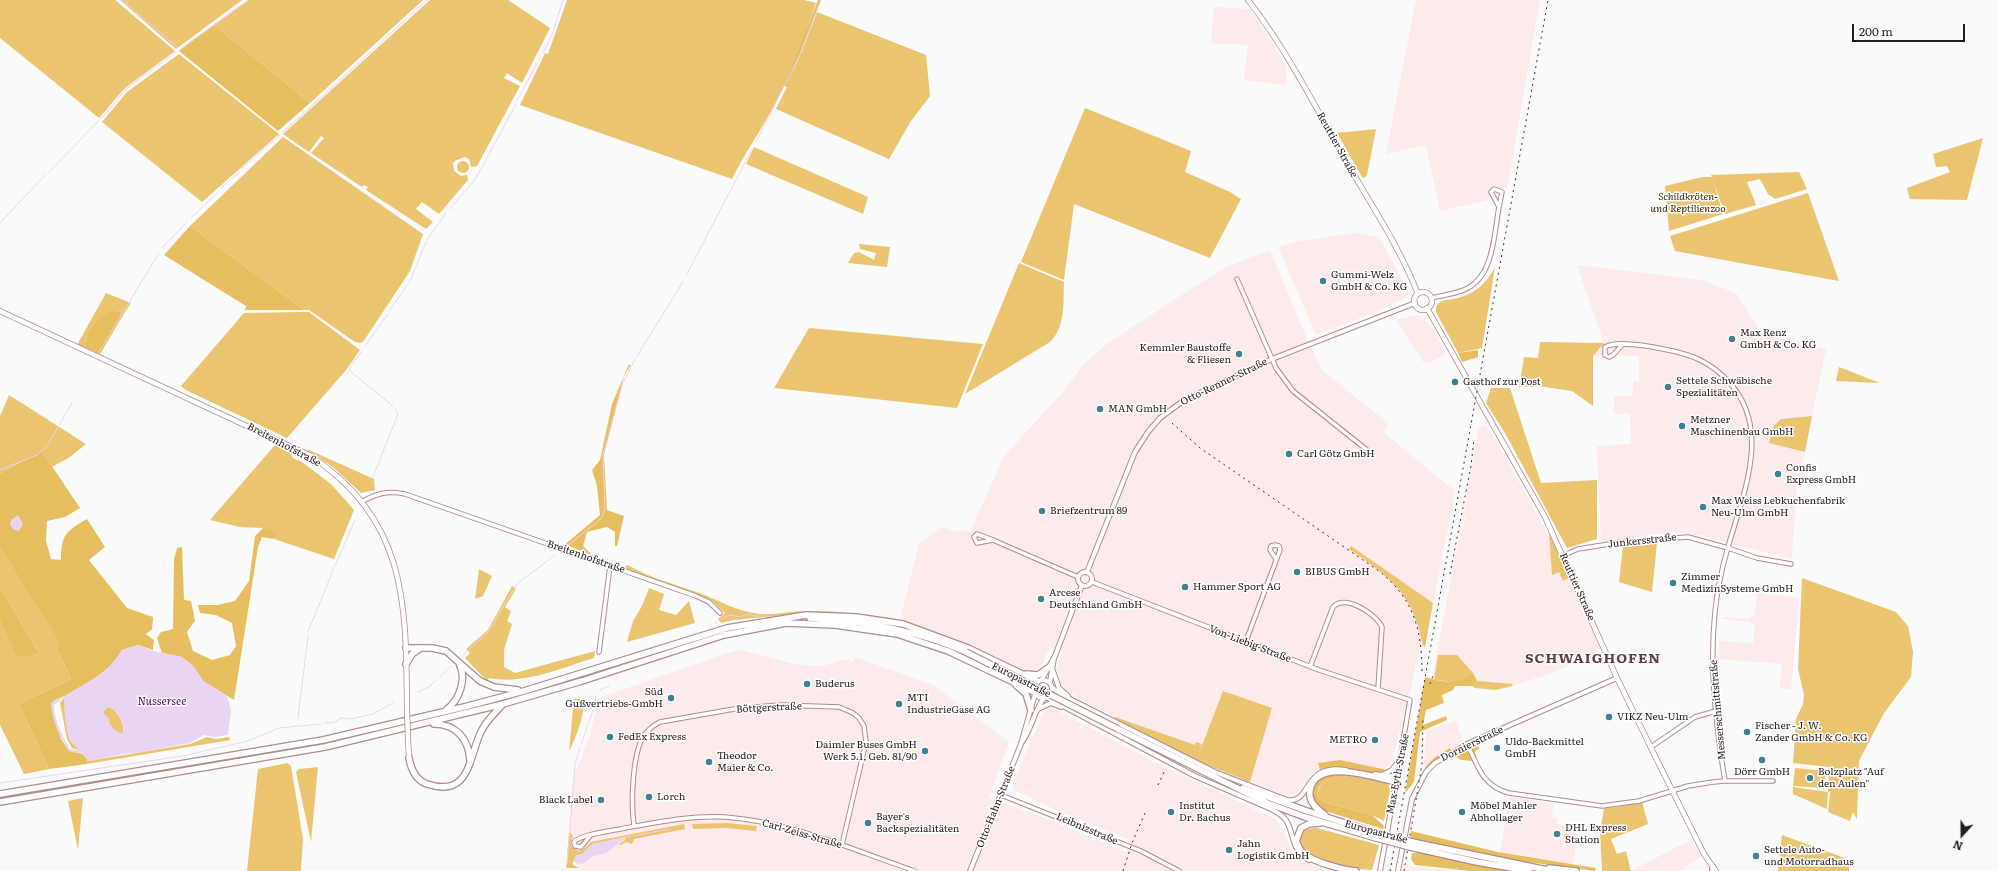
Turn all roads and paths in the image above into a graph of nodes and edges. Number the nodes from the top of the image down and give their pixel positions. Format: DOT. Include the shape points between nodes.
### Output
graph roads {
  1 [pos="1248,0"];
  2 [pos="1499,208"];
  3 [pos="1237,279"];
  4 [pos="1418,294"];
  5 [pos="1432,298"];
  6 [pos="1415,303"];
  7 [pos="1427,308"];
  8 [pos="0,311"];
  9 [pos="1623,344"];
  10 [pos="1272,359"];
  11 [pos="1372,454"];
  12 [pos="361,502"];
  13 [pos="993,540"];
  14 [pos="1728,548"];
  15 [pos="1564,555"];
  16 [pos="1276,559"];
  17 [pos="1791,564"];
  18 [pos="610,566"];
  19 [pos="1087,572"];
  20 [pos="1078,576"];
  21 [pos="1092,582"];
  22 [pos="1082,585"];
  23 [pos="720,613"];
  24 [pos="786,620"];
  25 [pos="1246,641"];
  26 [pos="406,648"];
  27 [pos="421,648"];
  28 [pos="599,652"];
  29 [pos="457,659"];
  30 [pos="406,664"];
  31 [pos="1310,667"];
  32 [pos="1050,668"];
  33 [pos="1016,671"];
  34 [pos="1617,678"];
  35 [pos="1039,680"];
  36 [pos="1013,682"];
  37 [pos="1050,682"];
  38 [pos="1052,687"];
  39 [pos="1378,689"];
  40 [pos="524,691"];
  41 [pos="1034,693"];
  42 [pos="1045,698"];
  43 [pos="1071,699"];
  44 [pos="1410,700"];
  45 [pos="503,704"];
  46 [pos="1066,709"];
  47 [pos="1034,710"];
  48 [pos="1716,711"];
  49 [pos="443,712"];
  50 [pos="423,724"];
  51 [pos="1467,744"];
  52 [pos="1651,746"];
  53 [pos="409,758"];
  54 [pos="1400,759"];
  55 [pos="470,765"];
  56 [pos="1204,772"];
  57 [pos="1380,775"];
  58 [pos="1396,779"];
  59 [pos="1725,781"];
  60 [pos="1773,781"];
  61 [pos="1672,790"];
  62 [pos="1266,793"];
  63 [pos="0,794"];
  64 [pos="1001,795"];
  65 [pos="0,802"];
  66 [pos="1261,804"];
  67 [pos="1298,808"];
  68 [pos="1290,812"];
  69 [pos="1330,819"];
  70 [pos="1323,823"];
  71 [pos="634,826"];
  72 [pos="590,836"];
  73 [pos="1376,836"];
  74 [pos="1411,844"];
  75 [pos="842,845"];
  76 [pos="1172,866"];
  77 [pos="1530,869"];
  78 [pos="1519,870"];
  79 [pos="1714,870"];
  80 [pos="915,871"];
  81 [pos="970,871"];
  82 [pos="1171,871"];
  83 [pos="1179,871"];
  84 [pos="1343,871"];
  85 [pos="1356,871"];
  86 [pos="1380,871"];
  87 [pos="1398,871"];
  88 [pos="1552,871"];
  89 [pos="1576,871"];
  1 -- 4 [label="main road, Reuttier Straße" via="1299,78 1399,255"];
  2 -- 2 [label="street" via="1502,192 1494,189 1491,192 1492,196"];
  2 -- 5 [label="street" via="1490,256 1482,276 1467,289"];
  3 -- 10 [label="street, Otto-Renner-Straße"];
  4 -- 5 [label="main road" via="1427,293"];
  4 -- 6 [label="main road"];
  5 -- 7 [label="main road" via="1432,303"];
  6 -- 7 [label="main road" via="1421,309"];
  6 -- 10 [label="street, Otto-Renner-Straße"];
  7 -- 15 [label="main road, Reuttier Straße"];
  8 -- 12 [label="main road, Breitenhofstraße" via="310,456 333,472"];
  9 -- 9 [label="street, Messerschmittstraße" via="1609,344 1605,347 1605,355 1613,355"];
  9 -- 14 [label="street, Messerschmittstraße" via="1665,349 1697,357 1721,375 1740,397 1749,421 1752,454 1747,483"];
  10 -- 11 [label="street" via="1293,391"];
  10 -- 19 [label="street, Otto-Renner-Straße" via="1183,401 1153,425 1135,452"];
  12 -- 18 [label="street, Breitenhofstraße" via="379,492 400,493"];
  12 -- 26 [label="main road" via="388,546 404,611"];
  13 -- 13 [label="street" via="977,534 974,537 979,544"];
  13 -- 20 [label="street"];
  14 -- 15 [label="street, Junkersstraße" via="1688,537 1675,537 1578,549"];
  14 -- 17 [label="street, Junkersstraße" via="1757,558"];
  14 -- 48 [label="street, Messerschmittstraße" via="1714,625 1713,671"];
  15 -- 34 [label="main road, Reuttier Straße"];
  16 -- 25 [label="street"];
  18 -- 23 [label="street, Breitenhofstraße" via="696,596 709,602"];
  18 -- 28 [label="street"];
  19 -- 20 [label="street" via="1082,572"];
  19 -- 21 [label="street" via="1092,577"];
  20 -- 22 [label="street"];
  21 -- 22 [label="street" via="1087,586"];
  21 -- 25 [label="street, Von-Liebig-Straße"];
  22 -- 32 [label="street"];
  24 -- 33 [label="highway" via="806,615 831,614 902,624 952,641"];
  24 -- 36 [label="highway" via="897,634 948,651"];
  24 -- 40 [label="highway" via="752,623 707,633"];
  24 -- 45 [label="highway" via="724,635"];
  24 -- 56 [label="highway, Europastraße, bridge" via="828,619 857,622 900,630 938,641 966,652"];
  25 -- 31 [label="street, Von-Liebig-Straße"];
  26 -- 27 [label="highway"];
  26 -- 30 [label="main road"];
  27 -- 29 [label="highway" via="439,648"];
  27 -- 30 [label="highway" via="412,654"];
  29 -- 40 [label="highway" via="480,681 494,687"];
  29 -- 49 [label="highway" via="462,678 460,691 455,701"];
  30 -- 53 [label="main road, bridge"];
  31 -- 39 [label="street, Von-Liebig-Straße"];
  31 -- 39 [label="street" via="1333,607 1341,603 1352,605 1369,613 1382,627"];
  32 -- 33 [label="highway" via="1034,676"];
  32 -- 35 [label="street"];
  32 -- 37 [label="street"];
  32 -- 43 [label="street" via="1060,688"];
  33 -- 35 [label="highway"];
  34 -- 51 [label="street, Dornierstraße"];
  34 -- 52 [label="main road, Reuttier Straße"];
  35 -- 37 [label="street"];
  35 -- 41 [label="street" via="1034,685"];
  36 -- 41 [label="highway"];
  36 -- 47 [label="highway" via="1026,694"];
  37 -- 38 [label="street"];
  38 -- 42 [label="street" via="1050,694"];
  38 -- 43 [label="street, Europastraße"];
  39 -- 44 [label="street, Von-Liebig-Straße"];
  40 -- 49 [label="highway"];
  41 -- 42 [label="street"];
  41 -- 47 [label="street, Otto-Hahn-Straße"];
  42 -- 46 [label="street, Europastraße" via="1058,702"];
  42 -- 47 [label="street, Otto-Hahn-Straße"];
  43 -- 62 [label="street, Europastraße" via="1215,772"];
  44 -- 54 [label="street, Max-Eyth-Straße"];
  45 -- 50 [label="highway"];
  45 -- 55 [label="highway" via="483,727"];
  46 -- 47 [label="street" via="1051,703"];
  46 -- 66 [label="street, Europastraße" via="1196,776"];
  47 -- 64 [label="street, Otto-Hahn-Straße"];
  48 -- 52 [label="street" via="1695,717"];
  48 -- 59 [label="street, Messerschmittstraße"];
  49 -- 63 [label="highway" via="323,740"];
  50 -- 55 [label="highway" via="446,725 462,734 468,745"];
  50 -- 65 [label="highway" via="325,748"];
  51 -- 61 [label="street" via="1485,781 1494,788 1509,793 1600,806 1639,801"];
  51 -- 87 [label="street, Dornierstraße" via="1439,760 1419,783 1410,807"];
  52 -- 61 [label="main road, Reuttier Straße"];
  53 -- 55 [label="highway" via="410,766 419,779 440,787 457,782"];
  54 -- 57 [label="street" via="1392,770"];
  54 -- 58 [label="street, Max-Eyth-Straße"];
  56 -- 67 [label="highway, Europastraße"];
  56 -- 68 [label="highway, Europastraße"];
  57 -- 58 [label="street"];
  57 -- 62 [label="street, Europastraße" via="1332,768 1316,775 1303,795 1296,800 1287,800"];
  58 -- 69 [label="highway" via="1340,771 1321,775 1312,785 1310,796 1314,807"];
  58 -- 86 [label="street, Max-Eyth-Straße"];
  59 -- 60 [label="street"];
  59 -- 61 [label="street"];
  61 -- 79 [label="main road, Reuttier Straße"];
  62 -- 67 [label="highway"];
  64 -- 76 [label="street, Leibnizstraße"];
  64 -- 81 [label="street, Otto-Hahn-Straße"];
  66 -- 68 [label="highway"];
  66 -- 84 [label="street, Europastraße" via="1286,820 1296,848 1302,856"];
  67 -- 69 [label="highway, Europastraße"];
  68 -- 70 [label="highway, Europastraße"];
  69 -- 73 [label="highway, Europastraße"];
  70 -- 73 [label="highway, Europastraße"];
  70 -- 85 [label="highway" via="1309,824 1301,828 1297,836 1298,847 1309,857"];
  71 -- 72 [label="street, Carl-Zeiss-Straße"];
  71 -- 75 [label="street, Carl-Zeiss-Straße" via="684,818 726,817 779,826"];
  71 -- 75 [label="street, Böttgerstraße" via="632,801 638,752 642,739 653,726 660,722 735,709 779,706 840,707 859,718 866,736"];
  72 -- 72 [label="street, Carl-Zeiss-Straße" via="576,839 574,845 581,847"];
  73 -- 74 [label="highway, Europastraße, bridge"];
  74 -- 77 [label="highway, Europastraße"];
  74 -- 78 [label="highway, Europastraße"];
  75 -- 80 [label="street, Carl-Zeiss-Straße"];
  76 -- 82 [label="street"];
  76 -- 83 [label="street, Leibnizstraße"];
  77 -- 78 [label="highway, Europastraße"];
  77 -- 88 [label="highway, Europastraße"];
  77 -- 89 [label="highway"];
}
